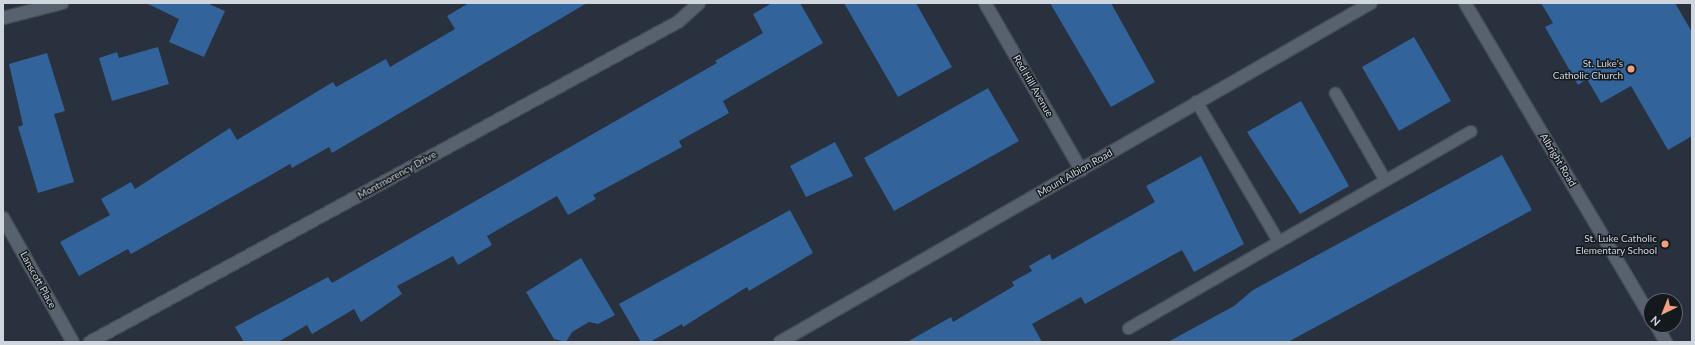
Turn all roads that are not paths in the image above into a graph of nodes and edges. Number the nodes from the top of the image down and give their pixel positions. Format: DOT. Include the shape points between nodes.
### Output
graph roads {
  1 [pos="62,3"];
  2 [pos="699,3"];
  3 [pos="985,3"];
  4 [pos="1371,3"];
  5 [pos="1465,3"];
  6 [pos="3,18"];
  7 [pos="1335,93"];
  8 [pos="1196,101"];
  9 [pos="1470,131"];
  10 [pos="1082,170"];
  11 [pos="1385,180"];
  12 [pos="3,218"];
  13 [pos="1278,241"];
  14 [pos="1643,303"];
  15 [pos="1128,328"];
  16 [pos="1661,333"];
  17 [pos="73,342"];
  18 [pos="90,342"];
  19 [pos="780,342"];
  20 [pos="1666,342"];
  1 -- 6 [label="street"];
  2 -- 18 [label="street, Montmorency Drive" via="678,22"];
  3 -- 10 [label="street, Red Hill Avenue"];
  4 -- 8 [label="street, Mount Albion Road"];
  5 -- 14 [label="street, Albright Road"];
  7 -- 11 [label="lane"];
  8 -- 10 [label="street, Mount Albion Road"];
  8 -- 13 [label="lane"];
  9 -- 11 [label="lane"];
  10 -- 19 [label="street, Mount Albion Road"];
  11 -- 13 [label="lane"];
  12 -- 17 [label="street, Lanscott Place"];
  13 -- 15 [label="lane"];
  16 -- 20 [label="street"];
}
